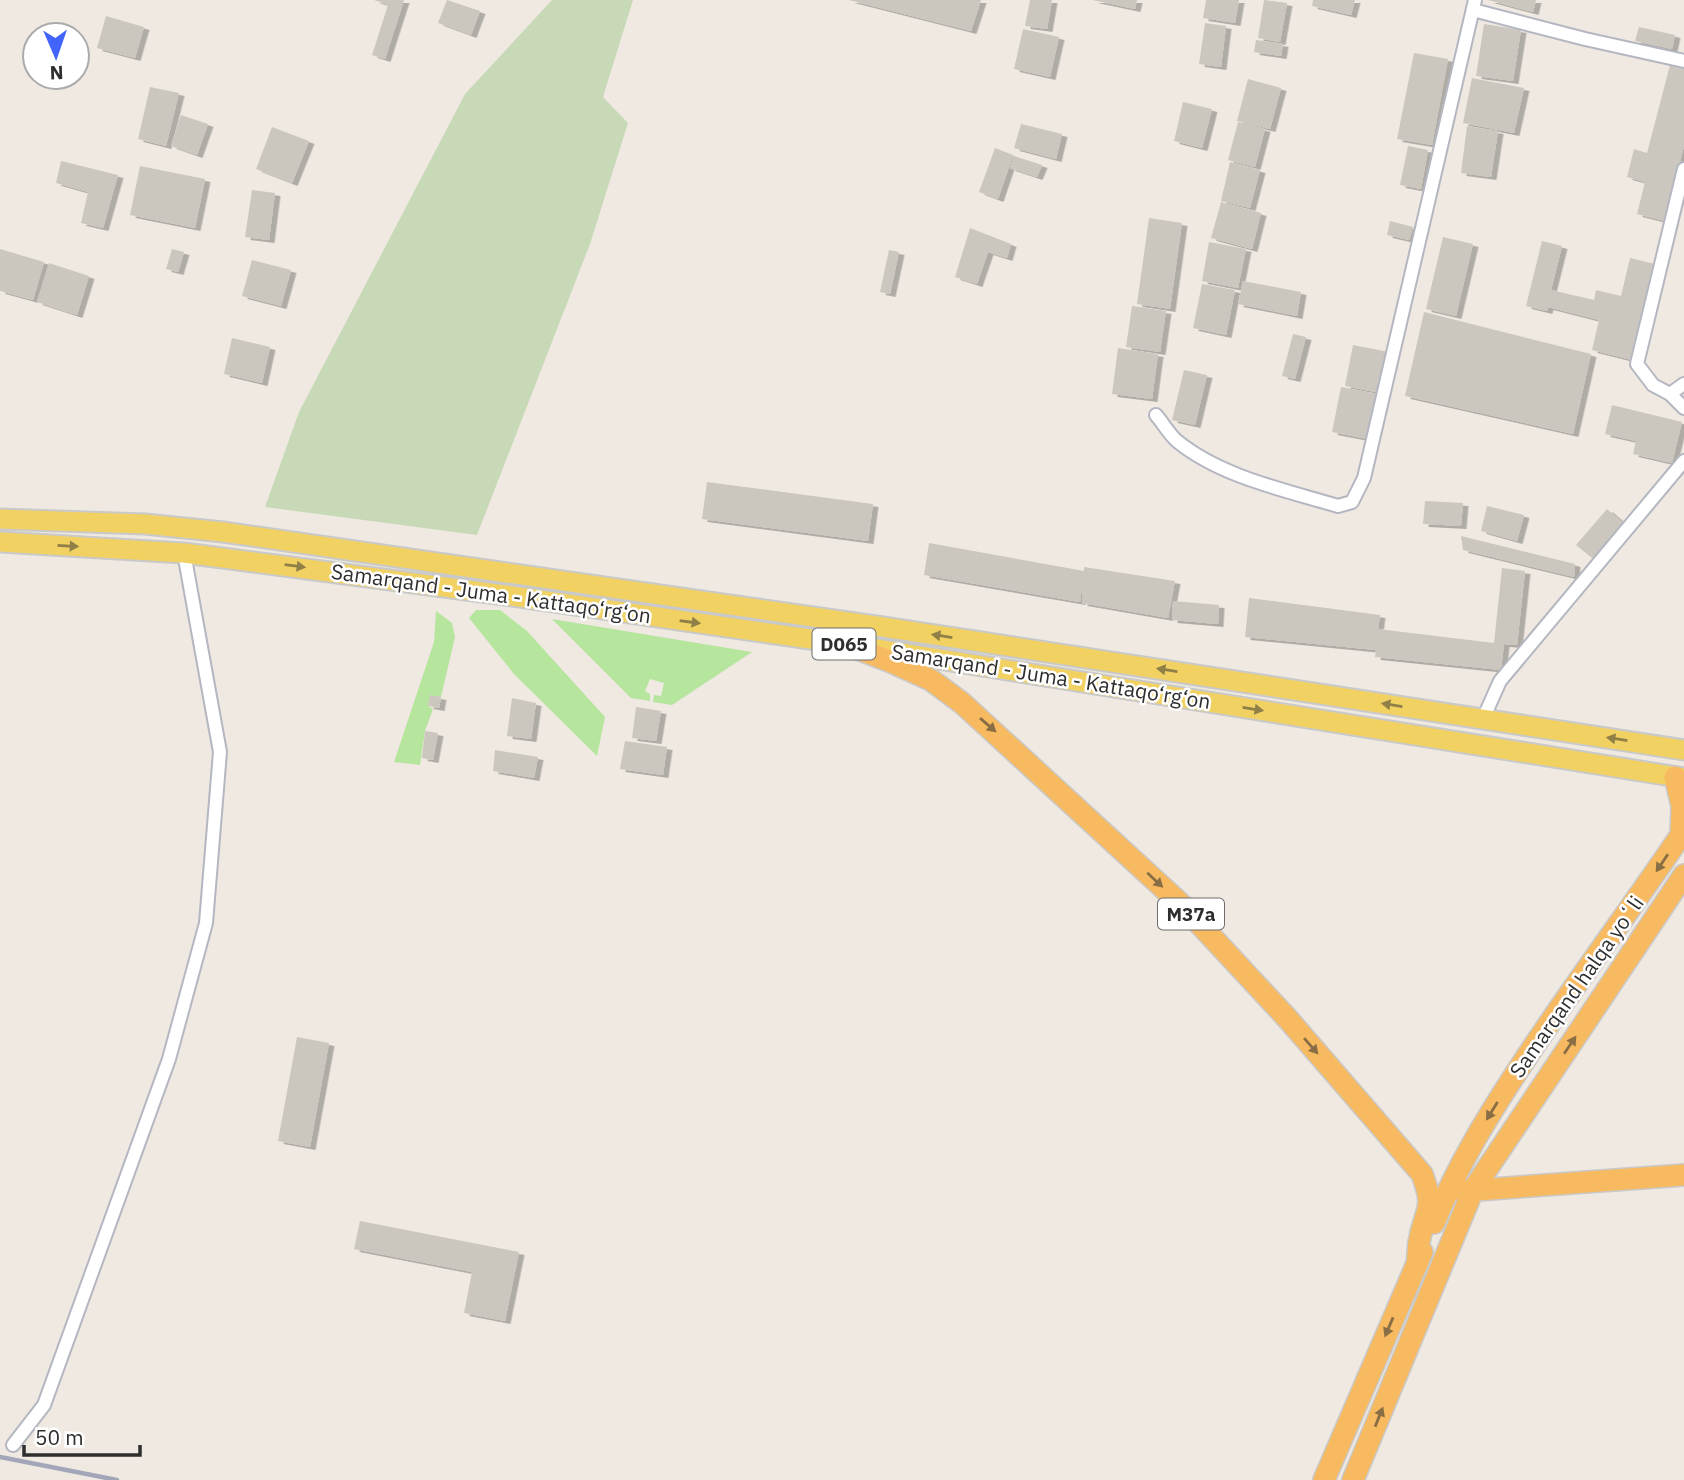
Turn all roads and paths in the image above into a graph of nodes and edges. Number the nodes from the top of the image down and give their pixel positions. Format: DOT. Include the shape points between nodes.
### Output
graph roads {
  1 [pos="1474,5"];
  2 [pos="1684,61"];
  3 [pos="1684,169"];
  4 [pos="1684,384"];
  5 [pos="1670,394"];
  6 [pos="1684,408"];
  7 [pos="1156,415"];
  8 [pos="1684,461"];
  9 [pos="0,519"];
  10 [pos="0,542"];
  11 [pos="184,553"];
  12 [pos="845,644"];
  13 [pos="1483,719"];
  14 [pos="1684,750"];
  15 [pos="1680,778"];
  16 [pos="1684,875"];
  17 [pos="1684,1175"];
  18 [pos="1533,1187"];
  19 [pos="1473,1190"];
  20 [pos="1447,1191"];
  21 [pos="1456,1228"];
  22 [pos="1417,1265"];
  23 [pos="13,1444"];
  24 [pos="1324,1480"];
  25 [pos="1353,1480"];
  1 -- 2 [label="street" via="1585,39"];
  1 -- 7 [label="street" via="1364,478 1352,502 1338,506 1228,471 1175,440"];
  3 -- 5 [label="street" via="1637,364 1653,385"];
  4 -- 5 [label="street"];
  5 -- 6 [label="street"];
  8 -- 13 [label="street" via="1500,681"];
  13 -- 9 [label="main road, Samarqand - Juma - Kattaqo‘rg‘on / D065, one-way" via="223,532"];
  10 -- 11 [label="main road, Samarqand - Juma - Kattaqo‘rg‘on / D065, one-way"];
  11 -- 12 [label="main road, Samarqand - Juma - Kattaqo‘rg‘on / D065, one-way"];
  11 -- 23 [label="street" via="220,752 206,923 169,1059 44,1405"];
  12 -- 15 [label="main road, Samarqand - Juma - Kattaqo‘rg‘on / D065, one-way"];
  12 -- 22 [label="highway, M37a, one-way" via="931,680 962,703 1183,906 1235,960 1422,1174 1430,1210 1419,1241"];
  14 -- 13 [label="main road, Samarqand - Juma - Kattaqo‘rg‘on / D065, one-way"];
  15 -- 20 [label="highway, Samarqand halqa yoʻli / M37a, one-way" via="1681,835 1550,1021"];
  19 -- 16 [label="highway, Samarqand halqa yoʻli, one-way"];
  17 -- 18 [label="highway"];
  18 -- 19 [label="highway"];
  18 -- 21 [label="highway" via="1484,1200"];
  19 -- 20 [label="highway"];
  19 -- 21 [label="highway, Samarqand halqa yoʻli"];
  20 -- 22 [label="highway, Samarqand halqa yoʻli / M37a"];
  25 -- 21 [label="highway, Samarqand halqa yoʻli, one-way"];
  22 -- 24 [label="highway, Samarqand halqa yoʻli / M37a, one-way"];
}
